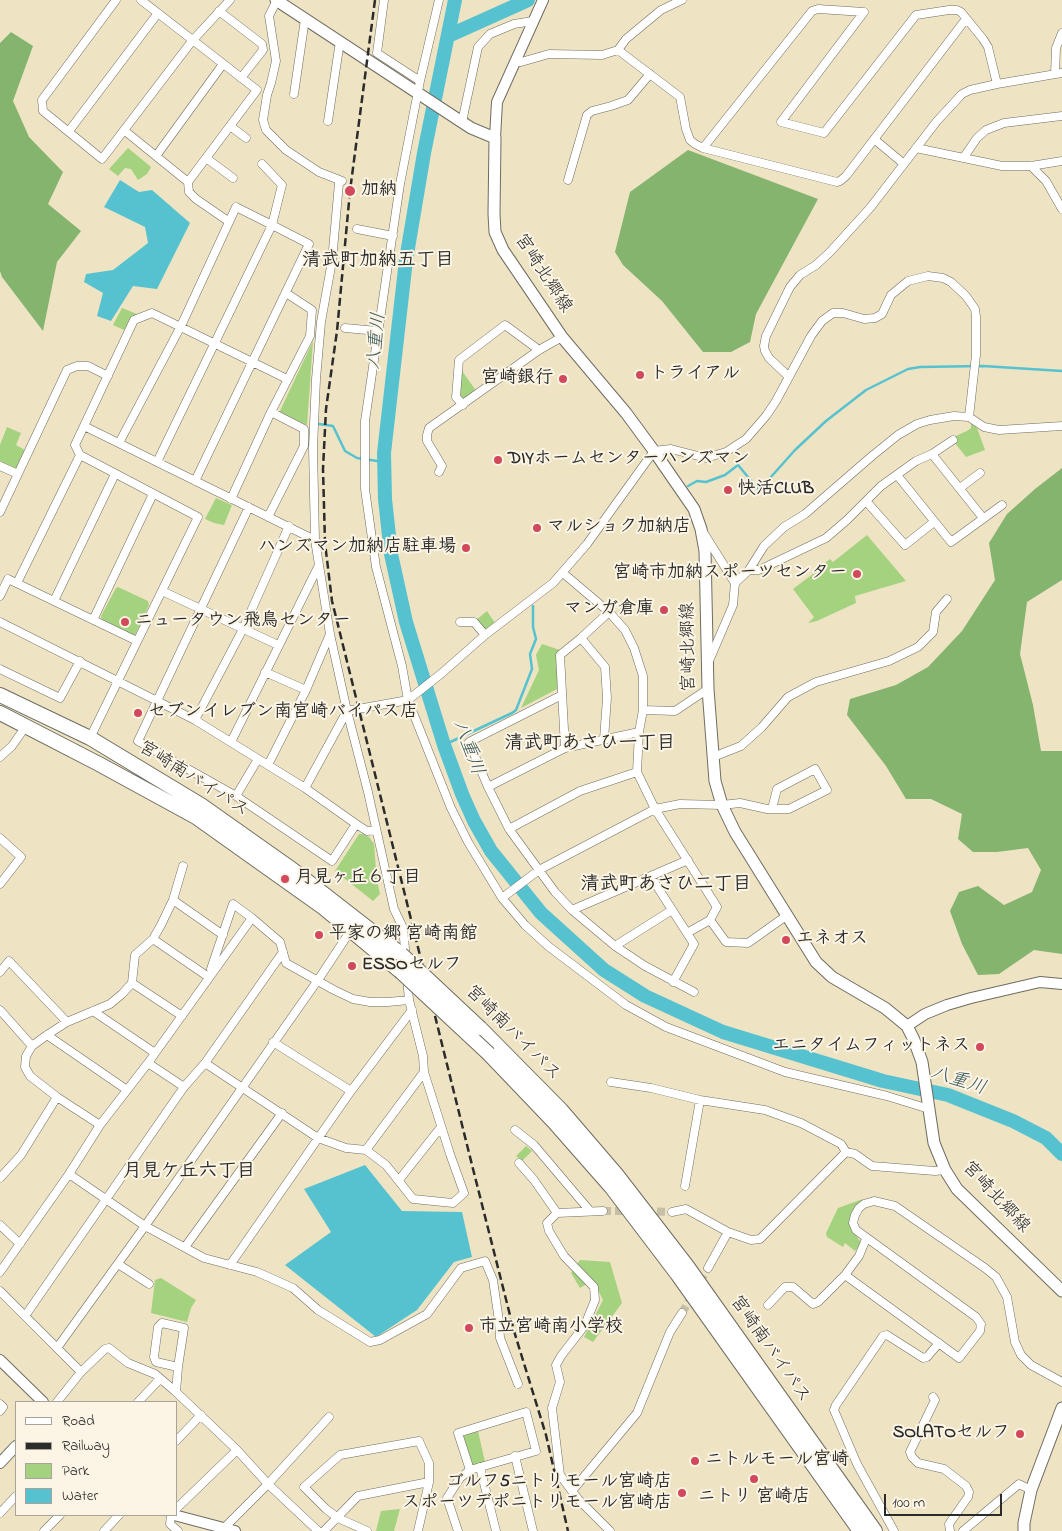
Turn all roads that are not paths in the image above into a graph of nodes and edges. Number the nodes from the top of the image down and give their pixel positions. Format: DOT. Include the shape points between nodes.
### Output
graph roads {
  1 [pos="116,0"];
  2 [pos="141,0"];
  3 [pos="230,0"];
  4 [pos="276,0"];
  5 [pos="384,0"];
  6 [pos="438,0"];
  7 [pos="682,0"];
  8 [pos="541,3"];
  9 [pos="219,11"];
  10 [pos="158,13"];
  11 [pos="305,19"];
  12 [pos="966,19"];
  13 [pos="534,20"];
  14 [pos="1062,33"];
  15 [pos="192,41"];
  16 [pos="340,41"];
  17 [pos="618,50"];
  18 [pos="515,62"];
  19 [pos="223,64"];
  20 [pos="650,74"];
  21 [pos="1058,74"];
  22 [pos="241,78"];
  23 [pos="420,81"];
  24 [pos="997,84"];
  25 [pos="294,94"];
  26 [pos="420,94"];
  27 [pos="1062,116"];
  28 [pos="459,120"];
  29 [pos="328,121"];
  30 [pos="230,126"];
  31 [pos="69,131"];
  32 [pos="125,131"];
  33 [pos="246,138"];
  34 [pos="495,138"];
  35 [pos="874,139"];
  36 [pos="704,148"];
  37 [pos="916,148"];
  38 [pos="156,156"];
  39 [pos="964,157"];
  40 [pos="206,158"];
  41 [pos="1062,161"];
  42 [pos="262,164"];
  43 [pos="904,164"];
  44 [pos="1031,166"];
  45 [pos="233,178"];
  46 [pos="568,180"];
  47 [pos="188,182"];
  48 [pos="1062,209"];
  49 [pos="228,221"];
  50 [pos="272,225"];
  51 [pos="357,230"];
  52 [pos="393,236"];
  53 [pos="286,293"];
  54 [pos="180,326"];
  55 [pos="345,328"];
  56 [pos="378,331"];
  57 [pos="562,337"];
  58 [pos="214,344"];
  59 [pos="539,350"];
  60 [pos="252,363"];
  61 [pos="108,376"];
  62 [pos="789,377"];
  63 [pos="287,379"];
  64 [pos="463,405"];
  65 [pos="271,412"];
  66 [pos="969,417"];
  67 [pos="84,426"];
  68 [pos="1062,426"];
  69 [pos="953,440"];
  70 [pos="119,443"];
  71 [pos="654,451"];
  72 [pos="932,454"];
  73 [pos="80,455"];
  74 [pos="156,462"];
  75 [pos="0,466"];
  76 [pos="440,472"];
  77 [pos="980,473"];
  78 [pos="18,474"];
  79 [pos="115,474"];
  80 [pos="897,475"];
  81 [pos="195,481"];
  82 [pos="960,488"];
  83 [pos="153,494"];
  84 [pos="231,499"];
  85 [pos="866,501"];
  86 [pos="1002,505"];
  87 [pos="249,507"];
  88 [pos="0,512"];
  89 [pos="268,517"];
  90 [pos="983,518"];
  91 [pos="934,522"];
  92 [pos="289,526"];
  93 [pos="701,529"];
  94 [pos="314,540"];
  95 [pos="319,565"];
  96 [pos="749,570"];
  97 [pos="563,572"];
  98 [pos="17,583"];
  99 [pos="735,583"];
  100 [pos="162,591"];
  101 [pos="0,596"];
  102 [pos="947,599"];
  103 [pos="54,601"];
  104 [pos="200,609"];
  105 [pos="609,612"];
  106 [pos="93,620"];
  107 [pos="0,622"];
  108 [pos="460,622"];
  109 [pos="243,629"];
  110 [pos="330,634"];
  111 [pos="485,636"];
  112 [pos="581,638"];
  113 [pos="137,641"];
  114 [pos="278,645"];
  115 [pos="80,661"];
  116 [pos="708,663"];
  117 [pos="0,669"];
  118 [pos="265,672"];
  119 [pos="118,680"];
  120 [pos="708,689"];
  121 [pos="306,690"];
  122 [pos="562,694"];
  123 [pos="0,695"];
  124 [pos="411,697"];
  125 [pos="158,700"];
  126 [pos="643,710"];
  127 [pos="0,712"];
  128 [pos="347,712"];
  129 [pos="195,720"];
  130 [pos="26,726"];
  131 [pos="639,732"];
  132 [pos="90,738"];
  133 [pos="604,739"];
  134 [pos="231,742"];
  135 [pos="565,748"];
  136 [pos="0,757"];
  137 [pos="713,757"];
  138 [pos="258,759"];
  139 [pos="268,765"];
  140 [pos="637,772"];
  141 [pos="488,787"];
  142 [pos="305,788"];
  143 [pos="236,796"];
  144 [pos="722,805"];
  145 [pos="655,809"];
  146 [pos="772,809"];
  147 [pos="356,824"];
  148 [pos="509,829"];
  149 [pos="376,830"];
  150 [pos="0,838"];
  151 [pos="688,860"];
  152 [pos="183,866"];
  153 [pos="536,872"];
  154 [pos="652,876"];
  155 [pos="0,884"];
  156 [pos="504,895"];
  157 [pos="173,900"];
  158 [pos="572,910"];
  159 [pos="672,910"];
  160 [pos="786,916"];
  161 [pos="252,918"];
  162 [pos="710,920"];
  163 [pos="351,930"];
  164 [pos="687,933"];
  165 [pos="223,935"];
  166 [pos="153,940"];
  167 [pos="615,946"];
  168 [pos="283,952"];
  169 [pos="0,972"];
  170 [pos="207,976"];
  171 [pos="318,980"];
  172 [pos="673,982"];
  173 [pos="132,983"];
  174 [pos="1062,984"];
  175 [pos="203,986"];
  176 [pos="694,992"];
  177 [pos="409,1000"];
  178 [pos="412,1010"];
  179 [pos="0,1011"];
  180 [pos="93,1011"];
  181 [pos="182,1016"];
  182 [pos="67,1022"];
  183 [pos="907,1026"];
  184 [pos="48,1035"];
  185 [pos="273,1042"];
  186 [pos="32,1046"];
  187 [pos="155,1053"];
  188 [pos="148,1062"];
  189 [pos="206,1063"];
  190 [pos="424,1072"];
  191 [pos="611,1082"];
  192 [pos="184,1087"];
  193 [pos="242,1087"];
  194 [pos="127,1090"];
  195 [pos="351,1091"];
  196 [pos="57,1097"];
  197 [pos="700,1100"];
  198 [pos="929,1109"];
  199 [pos="282,1113"];
  200 [pos="100,1125"];
  201 [pos="441,1127"];
  202 [pos="514,1130"];
  203 [pos="318,1138"];
  204 [pos="366,1150"];
  205 [pos="846,1152"];
  206 [pos="519,1163"];
  207 [pos="945,1170"];
  208 [pos="69,1174"];
  209 [pos="0,1178"];
  210 [pos="399,1180"];
  211 [pos="685,1186"];
  212 [pos="106,1200"];
  213 [pos="590,1211"];
  214 [pos="602,1211"];
  215 [pos="672,1212"];
  216 [pos="557,1213"];
  217 [pos="0,1225"];
  218 [pos="145,1226"];
  219 [pos="728,1232"];
  220 [pos="866,1238"];
  221 [pos="20,1244"];
  222 [pos="185,1247"];
  223 [pos="118,1264"];
  224 [pos="230,1265"];
  225 [pos="708,1268"];
  226 [pos="0,1272"];
  227 [pos="845,1275"];
  228 [pos="149,1284"];
  229 [pos="0,1291"];
  230 [pos="1062,1291"];
  231 [pos="768,1305"];
  232 [pos="682,1313"];
  233 [pos="25,1316"];
  234 [pos="939,1343"];
  235 [pos="57,1348"];
  236 [pos="0,1360"];
  237 [pos="178,1367"];
  238 [pos="82,1372"];
  239 [pos="160,1378"];
  240 [pos="1062,1382"];
  241 [pos="518,1384"];
  242 [pos="176,1392"];
  243 [pos="933,1397"];
  244 [pos="43,1401"];
  245 [pos="58,1401"];
  246 [pos="139,1401"];
  247 [pos="0,1404"];
  248 [pos="1062,1408"];
  249 [pos="0,1411"];
  250 [pos="201,1415"];
  251 [pos="329,1417"];
  252 [pos="178,1439"];
  253 [pos="15,1447"];
  254 [pos="237,1450"];
  255 [pos="515,1456"];
  256 [pos="0,1463"];
  257 [pos="480,1467"];
  258 [pos="470,1470"];
  259 [pos="429,1482"];
  260 [pos="268,1484"];
  261 [pos="1031,1490"];
  262 [pos="572,1491"];
  263 [pos="15,1497"];
  264 [pos="178,1507"];
  265 [pos="0,1513"];
  266 [pos="59,1516"];
  267 [pos="118,1516"];
  268 [pos="172,1518"];
  269 [pos="338,1518"];
  270 [pos="230,1530"];
  271 [pos="44,1531"];
  272 [pos="104,1531"];
  273 [pos="163,1531"];
  274 [pos="178,1531"];
  275 [pos="318,1531"];
  276 [pos="324,1531"];
  277 [pos="367,1531"];
  278 [pos="418,1531"];
  279 [pos="458,1531"];
  280 [pos="496,1531"];
  281 [pos="533,1531"];
  282 [pos="610,1531"];
  283 [pos="860,1531"];
  284 [pos="876,1531"];
  285 [pos="894,1531"];
  286 [pos="950,1531"];
  287 [pos="963,1531"];
  288 [pos="1024,1531"];
  1 -- 31 [label="street" via="42,100 43,111"];
  2 -- 10 [label="street"];
  3 -- 9 [label="street"];
  4 -- 11 [label="main road"];
  4 -- 94 [label="street" via="269,16 276,60 266,96 263,120 266,130 286,150 319,172 342,181 339,183 316,378"];
  5 -- 23 [label="street" via="377,53"];
  6 -- 23 [label="street"];
  7 -- 17 [label="street" via="661,10 626,39"];
  8 -- 13 [label="street"];
  9 -- 15 [label="street"];
  9 -- 22 [label="street" via="262,44 263,50"];
  10 -- 15 [label="street"];
  10 -- 31 [label="street"];
  11 -- 16 [label="main road"];
  11 -- 25 [label="street"];
  12 -- 24 [label="street" via="988,47"];
  12 -- 35 [label="street"];
  12 -- 36 [label="street" via="961,12 954,10 916,15 824,133 781,122 864,12 812,11"];
  13 -- 18 [label="street"];
  13 -- 28 [label="street" via="490,34 478,47"];
  14 -- 21 [label="street" via="1056,48"];
  15 -- 19 [label="street"];
  15 -- 32 [label="street"];
  16 -- 26 [label="main road"];
  16 -- 29 [label="street"];
  17 -- 18 [label="street" via="602,55 548,54"];
  17 -- 20 [label="street"];
  18 -- 34 [label="street" via="497,102"];
  19 -- 22 [label="street"];
  19 -- 38 [label="street"];
  20 -- 36 [label="street" via="680,97 690,140"];
  20 -- 46 [label="street" via="628,100 587,115"];
  21 -- 24 [label="street"];
  22 -- 30 [label="street" via="257,90"];
  23 -- 26 [label="street"];
  24 -- 37 [label="street" via="962,94"];
  26 -- 28 [label="main road"];
  26 -- 52 [label="street" via="400,184"];
  27 -- 39 [label="street" via="1004,124 986,130"];
  28 -- 34 [label="main road"];
  30 -- 33 [label="street"];
  30 -- 40 [label="street"];
  31 -- 32 [label="street" via="102,159"];
  32 -- 38 [label="street"];
  34 -- 57 [label="main road, 宮崎北郷線" via="495,232 503,250"];
  35 -- 36 [label="street" via="840,182"];
  35 -- 43 [label="street"];
  37 -- 39 [label="street"];
  37 -- 43 [label="street"];
  38 -- 47 [label="street"];
  39 -- 44 [label="street" via="1002,166"];
  40 -- 45 [label="street"];
  40 -- 47 [label="street"];
  41 -- 44 [label="street"];
  42 -- 50 [label="street" via="282,185"];
  43 -- 62 [label="street" via="830,252 790,287 764,346 769,358"];
  44 -- 48 [label="street" via="1046,181"];
  47 -- 49 [label="street" via="189,192 196,199"];
  49 -- 50 [label="street" via="236,207"];
  49 -- 54 [label="street"];
  50 -- 53 [label="street" via="310,244"];
  50 -- 58 [label="street"];
  51 -- 52 [label="street"];
  52 -- 56 [label="street"];
  53 -- 60 [label="street"];
  53 -- 63 [label="street" via="312,310 310,336"];
  54 -- 58 [label="street"];
  54 -- 61 [label="street" via="152,313 134,320"];
  54 -- 70 [label="street"];
  55 -- 56 [label="street"];
  56 -- 124 [label="street" via="366,421 365,489 376,567"];
  57 -- 59 [label="street"];
  57 -- 71 [label="main road, 宮崎北郷線"];
  58 -- 60 [label="street"];
  58 -- 74 [label="street"];
  59 -- 64 [label="street"];
  59 -- 64 [label="street" via="505,325 459,360 456,397"];
  60 -- 63 [label="street"];
  60 -- 81 [label="street"];
  61 -- 67 [label="street"];
  61 -- 78 [label="street" via="88,366 67,370"];
  62 -- 66 [label="street" via="811,336 833,313 876,318 882,314 891,295 908,281 928,276 942,278 961,291 974,309 976,355"];
  62 -- 71 [label="street" via="766,416 746,438 726,452 706,458 671,450"];
  63 -- 65 [label="street"];
  64 -- 76 [label="street" via="429,428 427,441 442,466"];
  65 -- 84 [label="street"];
  65 -- 89 [label="street" via="304,429 304,446"];
  66 -- 68 [label="street" via="984,427 999,430"];
  66 -- 96 [label="street" via="930,420 898,435 805,514 784,526 764,546"];
  67 -- 70 [label="street"];
  67 -- 73 [label="street" via="75,445"];
  69 -- 72 [label="street"];
  70 -- 74 [label="street"];
  71 -- 93 [label="main road, 宮崎北郷線" via="694,508"];
  71 -- 97 [label="street"];
  72 -- 80 [label="street"];
  72 -- 82 [label="street"];
  73 -- 79 [label="street"];
  73 -- 98 [label="street"];
  74 -- 81 [label="street"];
  75 -- 78 [label="street"];
  77 -- 82 [label="street"];
  78 -- 88 [label="street"];
  79 -- 83 [label="street"];
  79 -- 103 [label="street"];
  80 -- 85 [label="street"];
  80 -- 91 [label="street"];
  81 -- 84 [label="street"];
  82 -- 90 [label="street"];
  83 -- 100 [label="street" via="198,517"];
  83 -- 106 [label="street"];
  84 -- 87 [label="street"];
  85 -- 91 [label="street" via="905,546"];
  85 -- 96 [label="street" via="826,538 759,570"];
  86 -- 90 [label="street"];
  87 -- 89 [label="street"];
  87 -- 104 [label="street"];
  89 -- 92 [label="street"];
  90 -- 91 [label="street" via="951,542"];
  92 -- 94 [label="street"];
  92 -- 109 [label="street"];
  93 -- 99 [label="street"];
  93 -- 116 [label="main road, 宮崎北郷線" via="705,551"];
  94 -- 95 [label="street"];
  95 -- 110 [label="street"];
  95 -- 114 [label="street"];
  96 -- 99 [label="street"];
  97 -- 105 [label="street"];
  97 -- 111 [label="street"];
  98 -- 101 [label="street" via="8,579"];
  98 -- 103 [label="street"];
  99 -- 116 [label="street" via="733,605"];
  100 -- 104 [label="street"];
  100 -- 113 [label="street"];
  102 -- 137 [label="street" via="936,612 933,632 918,647 889,660 816,682 788,697 741,746"];
  103 -- 106 [label="street"];
  104 -- 109 [label="street"];
  104 -- 125 [label="street"];
  105 -- 112 [label="street"];
  105 -- 126 [label="street" via="625,630 634,648 643,676"];
  106 -- 113 [label="street"];
  107 -- 115 [label="street"];
  108 -- 111 [label="street" via="474,622"];
  109 -- 114 [label="street"];
  109 -- 129 [label="street"];
  110 -- 121 [label="street"];
  110 -- 128 [label="street"];
  111 -- 124 [label="street"];
  112 -- 122 [label="street" via="560,655"];
  112 -- 133 [label="street" via="604,667 607,698"];
  113 -- 119 [label="street"];
  114 -- 118 [label="street"];
  115 -- 117 [label="street" via="60,698"];
  115 -- 119 [label="street"];
  116 -- 120 [label="main road, 宮崎北郷線"];
  118 -- 121 [label="street"];
  118 -- 134 [label="street"];
  119 -- 125 [label="street"];
  119 -- 132 [label="street"];
  120 -- 126 [label="street" via="675,711"];
  120 -- 137 [label="main road, 宮崎北郷線"];
  121 -- 139 [label="street"];
  122 -- 135 [label="street"];
  122 -- 141 [label="street" via="469,742"];
  123 -- 132 [label="highway, 宮崎南バイパス"];
  124 -- 128 [label="street"];
  124 -- 156 [label="street" via="451,808 468,842"];
  125 -- 129 [label="street"];
  125 -- 143 [label="street" via="138,741"];
  126 -- 131 [label="street"];
  127 -- 130 [label="highway, 宮崎南バイパス"];
  128 -- 142 [label="street"];
  128 -- 149 [label="street"];
  129 -- 134 [label="street"];
  130 -- 136 [label="street"];
  130 -- 163 [label="highway, 宮崎南バイパス" via="196,817"];
  131 -- 133 [label="street"];
  131 -- 140 [label="street"];
  132 -- 284 [label="highway, 宮崎南バイパス, bridge" via="201,805 269,852 401,954 480,1028 561,1110 616,1174 687,1266"];
  133 -- 135 [label="street"];
  134 -- 138 [label="street"];
  135 -- 141 [label="street"];
  137 -- 144 [label="main road, 宮崎北郷線"];
  138 -- 139 [label="street"];
  138 -- 143 [label="street"];
  139 -- 142 [label="street"];
  140 -- 145 [label="street"];
  140 -- 148 [label="street" via="580,791"];
  141 -- 148 [label="street"];
  142 -- 147 [label="street"];
  143 -- 147 [label="street" via="332,861"];
  144 -- 145 [label="street" via="680,804"];
  144 -- 146 [label="street"];
  144 -- 160 [label="main road, 宮崎北郷線"];
  145 -- 151 [label="street"];
  145 -- 153 [label="street"];
  146 -- 146 [label="street" via="789,809 827,790 815,769 777,789"];
  147 -- 149 [label="street" via="367,831"];
  148 -- 153 [label="street"];
  149 -- 177 [label="street" via="394,909 404,928"];
  150 -- 155 [label="street" via="21,858"];
  151 -- 154 [label="street"];
  151 -- 162 [label="street" via="717,907"];
  152 -- 157 [label="street"];
  153 -- 156 [label="street"];
  153 -- 158 [label="street"];
  154 -- 158 [label="street"];
  154 -- 159 [label="street"];
  156 -- 198 [label="street" via="525,925 575,967 626,1005 666,1027 785,1072"];
  157 -- 165 [label="street"];
  157 -- 166 [label="street"];
  158 -- 167 [label="street"];
  159 -- 164 [label="street"];
  159 -- 167 [label="street"];
  160 -- 162 [label="street" via="748,943 726,942"];
  160 -- 183 [label="main road, 宮崎北郷線" via="816,962 832,977 885,1008"];
  161 -- 165 [label="street" via="233,904"];
  161 -- 168 [label="street" via="280,942"];
  161 -- 175 [label="street"];
  162 -- 164 [label="street"];
  163 -- 171 [label="street"];
  163 -- 283 [label="highway, 宮崎南バイパス, bridge" via="489,1054 612,1188 678,1275"];
  164 -- 172 [label="street" via="694,944"];
  165 -- 170 [label="street"];
  166 -- 170 [label="street"];
  166 -- 173 [label="street" via="136,955"];
  167 -- 172 [label="street"];
  168 -- 171 [label="street" via="286,963"];
  168 -- 189 [label="street"];
  169 -- 182 [label="street" via="9,961"];
  170 -- 175 [label="street"];
  171 -- 177 [label="street" via="353,999"];
  171 -- 185 [label="street"];
  172 -- 176 [label="street"];
  173 -- 180 [label="street" via="110,1004"];
  173 -- 181 [label="street"];
  174 -- 183 [label="street" via="1040,982 971,998 925,1014"];
  175 -- 181 [label="street"];
  177 -- 178 [label="street"];
  178 -- 190 [label="street"];
  178 -- 195 [label="street"];
  179 -- 186 [label="street"];
  180 -- 182 [label="street"];
  180 -- 187 [label="street"];
  181 -- 187 [label="street"];
  182 -- 184 [label="street"];
  183 -- 198 [label="main road, 宮崎北郷線" via="922,1062"];
  184 -- 186 [label="street"];
  184 -- 194 [label="street"];
  185 -- 193 [label="street"];
  185 -- 195 [label="street"];
  186 -- 196 [label="street" via="24,1066 30,1076"];
  187 -- 188 [label="street"];
  188 -- 192 [label="street"];
  188 -- 194 [label="street"];
  189 -- 192 [label="street"];
  189 -- 193 [label="street"];
  190 -- 201 [label="street"];
  190 -- 204 [label="street"];
  191 -- 197 [label="street"];
  192 -- 212 [label="street"];
  193 -- 199 [label="street"];
  193 -- 218 [label="street"];
  194 -- 200 [label="street"];
  195 -- 203 [label="street"];
  196 -- 200 [label="street"];
  196 -- 209 [label="street" via="21,1155"];
  197 -- 205 [label="street" via="765,1110 801,1122 841,1144"];
  197 -- 211 [label="street"];
  198 -- 207 [label="main road, 宮崎北郷線" via="934,1143"];
  199 -- 203 [label="street"];
  199 -- 222 [label="street"];
  200 -- 208 [label="street"];
  201 -- 210 [label="street"];
  201 -- 210 [label="street" via="464,1193 453,1203 414,1199"];
  202 -- 213 [label="street" via="534,1145"];
  203 -- 204 [label="street" via="346,1148"];
  203 -- 224 [label="street"];
  204 -- 210 [label="street" via="386,1164"];
  205 -- 207 [label="street" via="855,1154 872,1166"];
  205 -- 219 [label="street" via="760,1239 751,1240"];
  206 -- 216 [label="street"];
  207 -- 230 [label="main road, 宮崎北郷線" via="957,1189"];
  208 -- 212 [label="street"];
  208 -- 221 [label="street"];
  212 -- 218 [label="street"];
  212 -- 233 [label="street"];
  213 -- 214 [label="street"];
  213 -- 216 [label="street"];
  215 -- 219 [label="street" via="686,1209"];
  216 -- 262 [label="street" via="547,1223 549,1231 564,1256 594,1286 595,1300 586,1324 556,1365 560,1382 552,1408 560,1475"];
  217 -- 221 [label="street"];
  218 -- 222 [label="street"];
  218 -- 223 [label="street"];
  219 -- 225 [label="street"];
  220 -- 227 [label="street" via="859,1256"];
  220 -- 234 [label="street" via="976,1316 981,1324 980,1331 959,1358"];
  220 -- 240 [label="street" via="856,1230 853,1223 855,1215 864,1204 882,1202 895,1206 985,1268 996,1277 1007,1298 1021,1355 1031,1365"];
  221 -- 226 [label="street"];
  222 -- 224 [label="street" via="204,1258"];
  223 -- 228 [label="street"];
  223 -- 235 [label="street"];
  224 -- 241 [label="street" via="293,1288 318,1310 370,1342 380,1340 427,1314 461,1268 485,1261 493,1280 500,1338"];
  227 -- 231 [label="street" via="813,1304 792,1287 785,1287"];
  227 -- 234 [label="street"];
  229 -- 233 [label="street"];
  232 -- 262 [label="street" via="670,1332 637,1413"];
  233 -- 235 [label="street"];
  234 -- 285 [label="street" via="923,1358 887,1335 883,1336 834,1410 857,1464"];
  235 -- 238 [label="street"];
  236 -- 244 [label="street"];
  237 -- 237 [label="street" via="184,1328 162,1323 158,1327 154,1357 156,1362"];
  237 -- 242 [label="street"];
  238 -- 239 [label="street" via="109,1348 128,1364"];
  238 -- 245 [label="street"];
  239 -- 242 [label="street"];
  239 -- 246 [label="street"];
  242 -- 250 [label="street"];
  243 -- 286 [label="street" via="935,1400 910,1452 918,1462 944,1468 966,1486 968,1497 950,1524"];
  247 -- 249 [label="street" via="3,1407"];
  248 -- 261 [label="main road"];
  250 -- 252 [label="street"];
  250 -- 254 [label="street"];
  251 -- 260 [label="street"];
  253 -- 256 [label="street"];
  254 -- 260 [label="street"];
  254 -- 264 [label="street"];
  255 -- 257 [label="street"];
  255 -- 258 [label="street" via="536,1451 526,1412 458,1433"];
  255 -- 281 [label="street"];
  257 -- 258 [label="street"];
  257 -- 280 [label="street"];
  258 -- 279 [label="street" via="460,1478 447,1498"];
  259 -- 269 [label="street" via="358,1496"];
  259 -- 269 [label="street" via="429,1464 419,1441 340,1455 304,1487"];
  259 -- 278 [label="street"];
  260 -- 270 [label="street"];
  260 -- 275 [label="street"];
  261 -- 287 [label="street" via="1019,1484"];
  261 -- 288 [label="main road"];
  262 -- 282 [label="street"];
  263 -- 265 [label="street"];
  266 -- 271 [label="street"];
  267 -- 272 [label="street"];
  268 -- 270 [label="street"];
  268 -- 273 [label="street"];
  268 -- 274 [label="street"];
  269 -- 276 [label="street"];
  269 -- 277 [label="street"];
}
